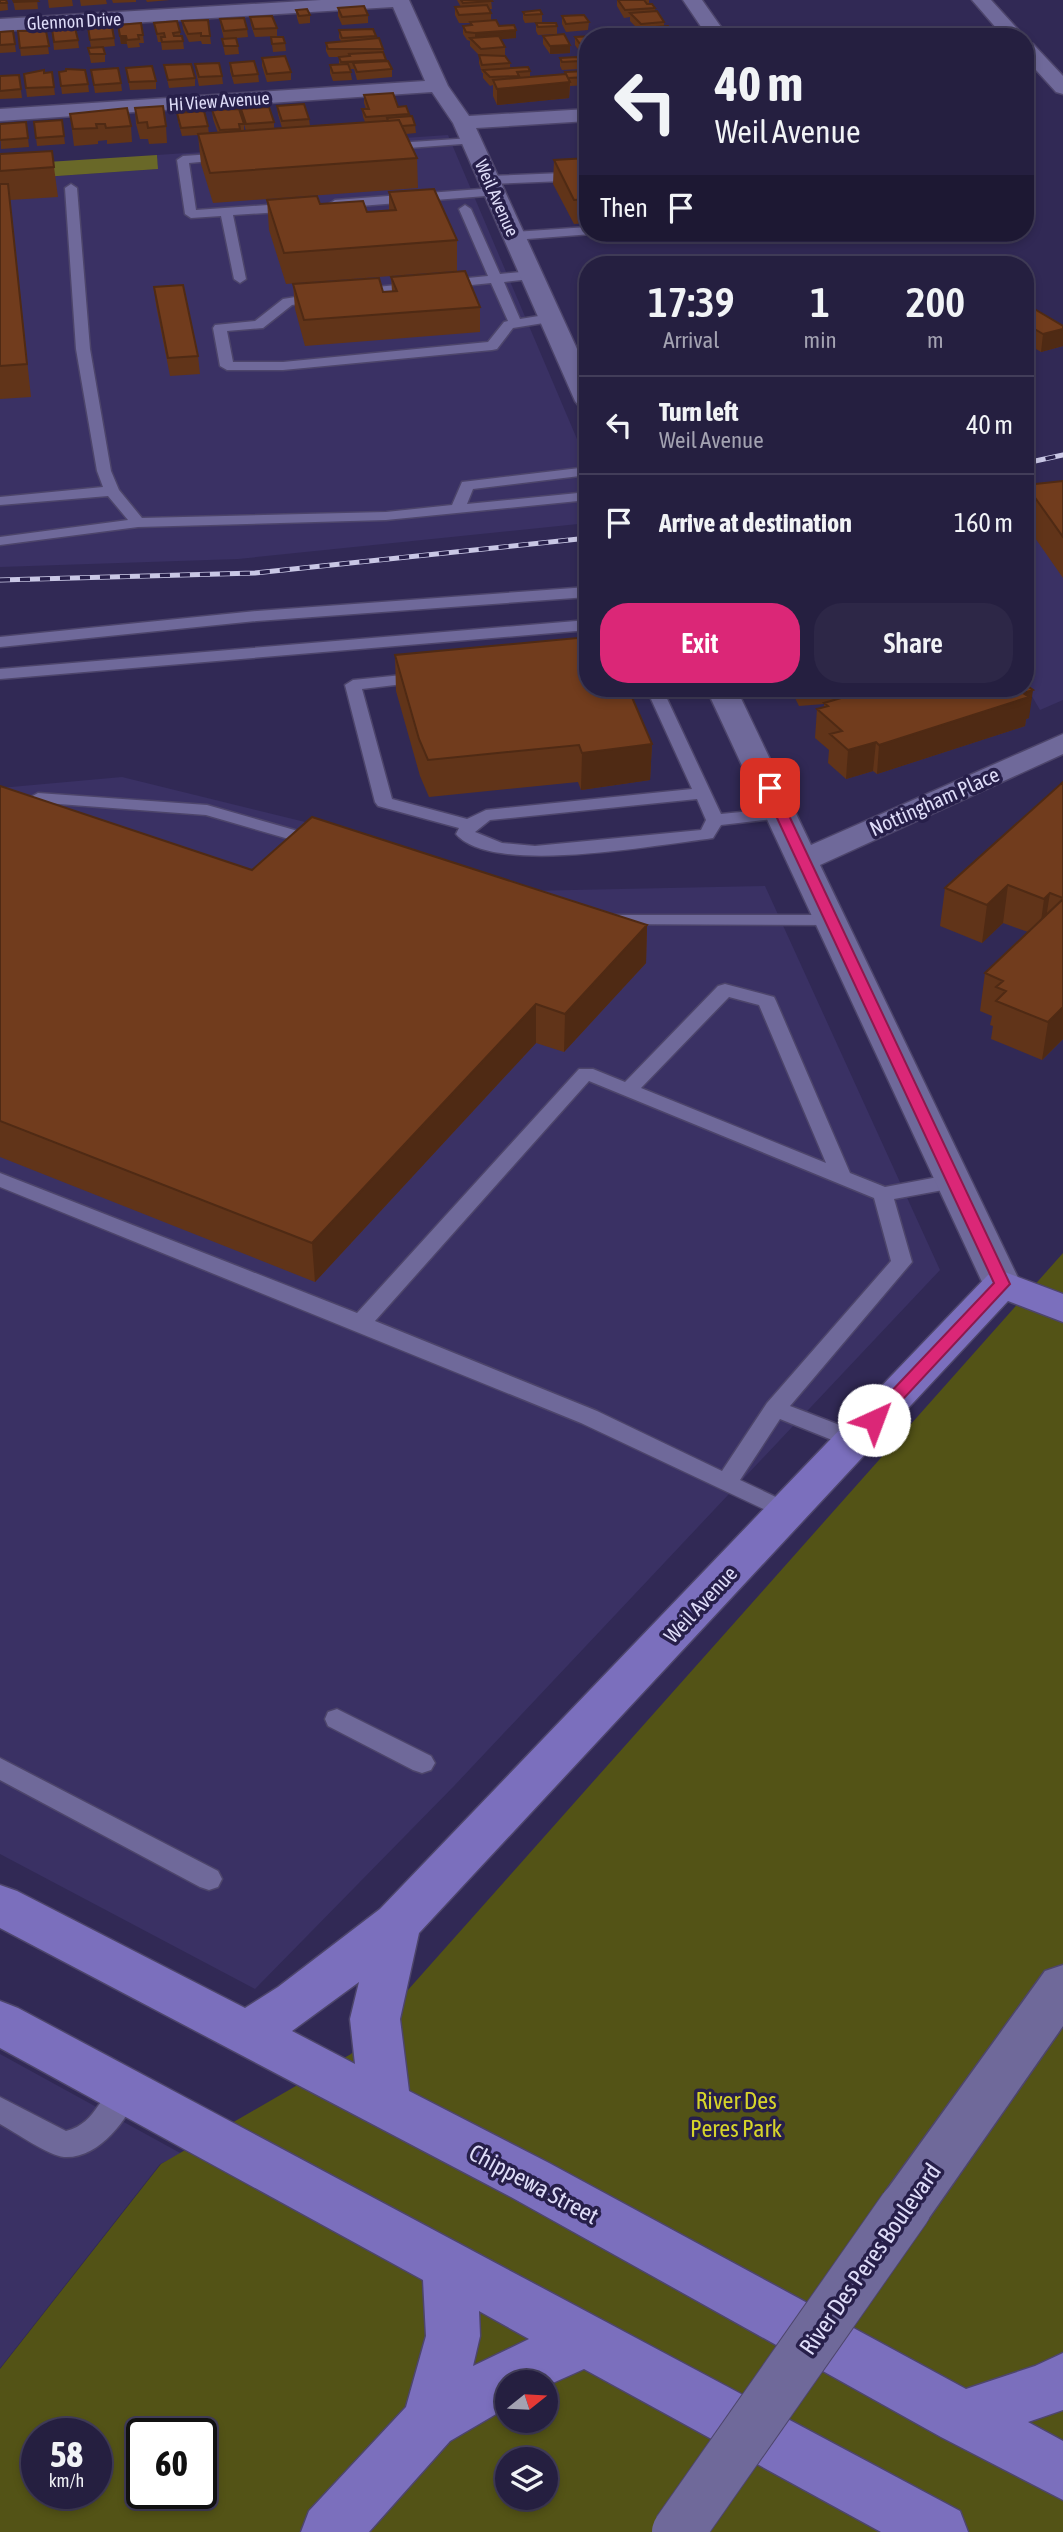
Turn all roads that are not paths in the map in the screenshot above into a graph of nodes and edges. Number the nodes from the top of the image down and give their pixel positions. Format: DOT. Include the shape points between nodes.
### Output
graph roads {
  1 [pos="692,0"];
  2 [pos="981,0"];
  3 [pos="399,1"];
  4 [pos="0,25"];
  5 [pos="712,28"];
  6 [pos="1007,28"];
  7 [pos="1034,56"];
  8 [pos="1037,85"];
  9 [pos="1062,85"];
  10 [pos="438,86"];
  11 [pos="0,116"];
  12 [pos="579,116"];
  13 [pos="467,132"];
  14 [pos="375,147"];
  15 [pos="238,156"];
  16 [pos="579,178"];
  17 [pos="71,188"];
  18 [pos="481,202"];
  19 [pos="314,210"];
  20 [pos="227,216"];
  21 [pos="374,216"];
  22 [pos="579,232"];
  23 [pos="514,236"];
  24 [pos="531,275"];
  25 [pos="240,279"];
  26 [pos="496,279"];
  27 [pos="551,318"];
  28 [pos="516,324"];
  29 [pos="579,381"];
  30 [pos="579,472"];
  31 [pos="112,491"];
  32 [pos="579,497"];
  33 [pos="0,500"];
  34 [pos="458,508"];
  35 [pos="138,523"];
  36 [pos="0,541"];
  37 [pos="579,594"];
  38 [pos="439,619"];
  39 [pos="579,625"];
  40 [pos="272,632"];
  41 [pos="0,642"];
  42 [pos="0,674"];
  43 [pos="436,676"];
  44 [pos="658,697"];
  45 [pos="725,697"];
  46 [pos="1063,743"];
  47 [pos="701,793"];
  48 [pos="38,798"];
  49 [pos="782,813"];
  50 [pos="715,820"];
  51 [pos="469,825"];
  52 [pos="332,846"];
  53 [pos="804,860"];
  54 [pos="592,920"];
  55 [pos="832,920"];
  56 [pos="628,1090"];
  57 [pos="842,1177"];
  58 [pos="954,1181"];
  59 [pos="8,1183"];
  60 [pos="883,1194"];
  61 [pos="0,1202"];
  62 [pos="1002,1284"];
  63 [pos="1063,1309"];
  64 [pos="361,1323"];
  65 [pos="775,1409"];
  66 [pos="855,1440"];
  67 [pos="726,1483"];
  68 [pos="787,1512"];
  69 [pos="337,1719"];
  70 [pos="422,1763"];
  71 [pos="0,1768"];
  72 [pos="209,1879"];
  73 [pos="0,1905"];
  74 [pos="397,1924"];
  75 [pos="1063,1986"];
  76 [pos="0,2023"];
  77 [pos="247,2033"];
  78 [pos="126,2091"];
  79 [pos="384,2105"];
  80 [pos="0,2110"];
  81 [pos="449,2266"];
  82 [pos="586,2341"];
  83 [pos="1063,2380"];
  84 [pos="961,2417"];
  85 [pos="430,2421"];
  86 [pos="1063,2472"];
  87 [pos="868,2510"];
  88 [pos="330,2532"];
  89 [pos="678,2532"];
  90 [pos="939,2532"];
  1 -- 5 [label="street"];
  2 -- 6 [label="street"];
  3 -- 4 [label="street, Glennon Drive"];
  3 -- 10 [label="street, Weil Avenue"];
  7 -- 9 [label="street"];
  8 -- 9 [label="street"];
  10 -- 11 [label="street, Hi View Avenue"];
  10 -- 13 [label="street, Weil Avenue"];
  12 -- 13 [label="street"];
  13 -- 14 [label="lane"];
  13 -- 18 [label="street, Weil Avenue"];
  15 -- 20 [label="lane" via="183,160 191,214"];
  16 -- 18 [label="lane"];
  17 -- 31 [label="lane" via="83,349 104,471"];
  18 -- 19 [label="lane"];
  18 -- 23 [label="street, Weil Avenue"];
  18 -- 26 [label="lane"];
  19 -- 20 [label="lane"];
  19 -- 21 [label="lane"];
  20 -- 25 [label="lane"];
  22 -- 23 [label="lane"];
  23 -- 24 [label="street, Weil Avenue"];
  24 -- 26 [label="lane"];
  24 -- 27 [label="street, Weil Avenue"];
  26 -- 28 [label="lane"];
  26 -- 28 [label="lane" via="288,302 258,325 220,328 228,366 283,366 492,346 509,325"];
  27 -- 28 [label="lane"];
  27 -- 29 [label="street, Weil Avenue"];
  30 -- 34 [label="lane" via="467,485"];
  31 -- 33 [label="lane"];
  31 -- 35 [label="lane"];
  32 -- 34 [label="lane"];
  34 -- 35 [label="lane" via="386,516"];
  35 -- 36 [label="lane"];
  37 -- 38 [label="lane"];
  38 -- 39 [label="lane"];
  38 -- 40 [label="lane"];
  38 -- 40 [label="lane"];
  40 -- 41 [label="lane"];
  40 -- 42 [label="lane"];
  43 -- 51 [label="lane" via="352,685 384,802"];
  44 -- 47 [label="lane"];
  45 -- 49 [label="street"];
  46 -- 53 [label="street, Nottingham Place"];
  47 -- 50 [label="lane"];
  47 -- 51 [label="lane" via="486,816"];
  48 -- 52 [label="lane" via="207,810"];
  49 -- 50 [label="lane"];
  49 -- 53 [label="street"];
  50 -- 51 [label="lane" via="707,834 545,853 481,843 465,834"];
  53 -- 55 [label="street"];
  54 -- 55 [label="lane"];
  55 -- 58 [label="street"];
  56 -- 57 [label="lane"];
  56 -- 57 [label="lane" via="725,990 766,1001"];
  56 -- 64 [label="lane" via="586,1073"];
  57 -- 60 [label="lane"];
  58 -- 60 [label="lane"];
  58 -- 62 [label="street"];
  59 -- 61 [label="lane"];
  59 -- 64 [label="lane"];
  60 -- 65 [label="lane" via="902,1262"];
  62 -- 63 [label="main road"];
  62 -- 66 [label="main road, Weil Avenue"];
  64 -- 67 [label="lane" via="589,1417"];
  65 -- 66 [label="lane"];
  65 -- 67 [label="lane"];
  66 -- 68 [label="main road, Weil Avenue"];
  67 -- 68 [label="lane"];
  68 -- 74 [label="main road, Weil Avenue"];
  69 -- 70 [label="lane"];
  71 -- 72 [label="lane"];
  73 -- 77 [label="main road, Chippewa Street"];
  74 -- 77 [label="main road, Weil Avenue"];
  74 -- 79 [label="main road" via="375,2019"];
  75 -- 89 [label="street, River Des Peres Boulevard, bridge"];
  76 -- 78 [label="main road"];
  77 -- 79 [label="main road, Chippewa Street"];
  78 -- 80 [label="lane" via="98,2130 64,2144"];
  78 -- 81 [label="main road"];
  79 -- 84 [label="main road, Chippewa Street"];
  81 -- 82 [label="main road"];
  81 -- 85 [label="main road" via="453,2336"];
  82 -- 85 [label="main road" via="507,2376"];
  82 -- 87 [label="main road"];
  83 -- 84 [label="main road"];
  84 -- 86 [label="main road, Chippewa Street"];
  85 -- 88 [label="main road"];
  87 -- 90 [label="main road"];
}
